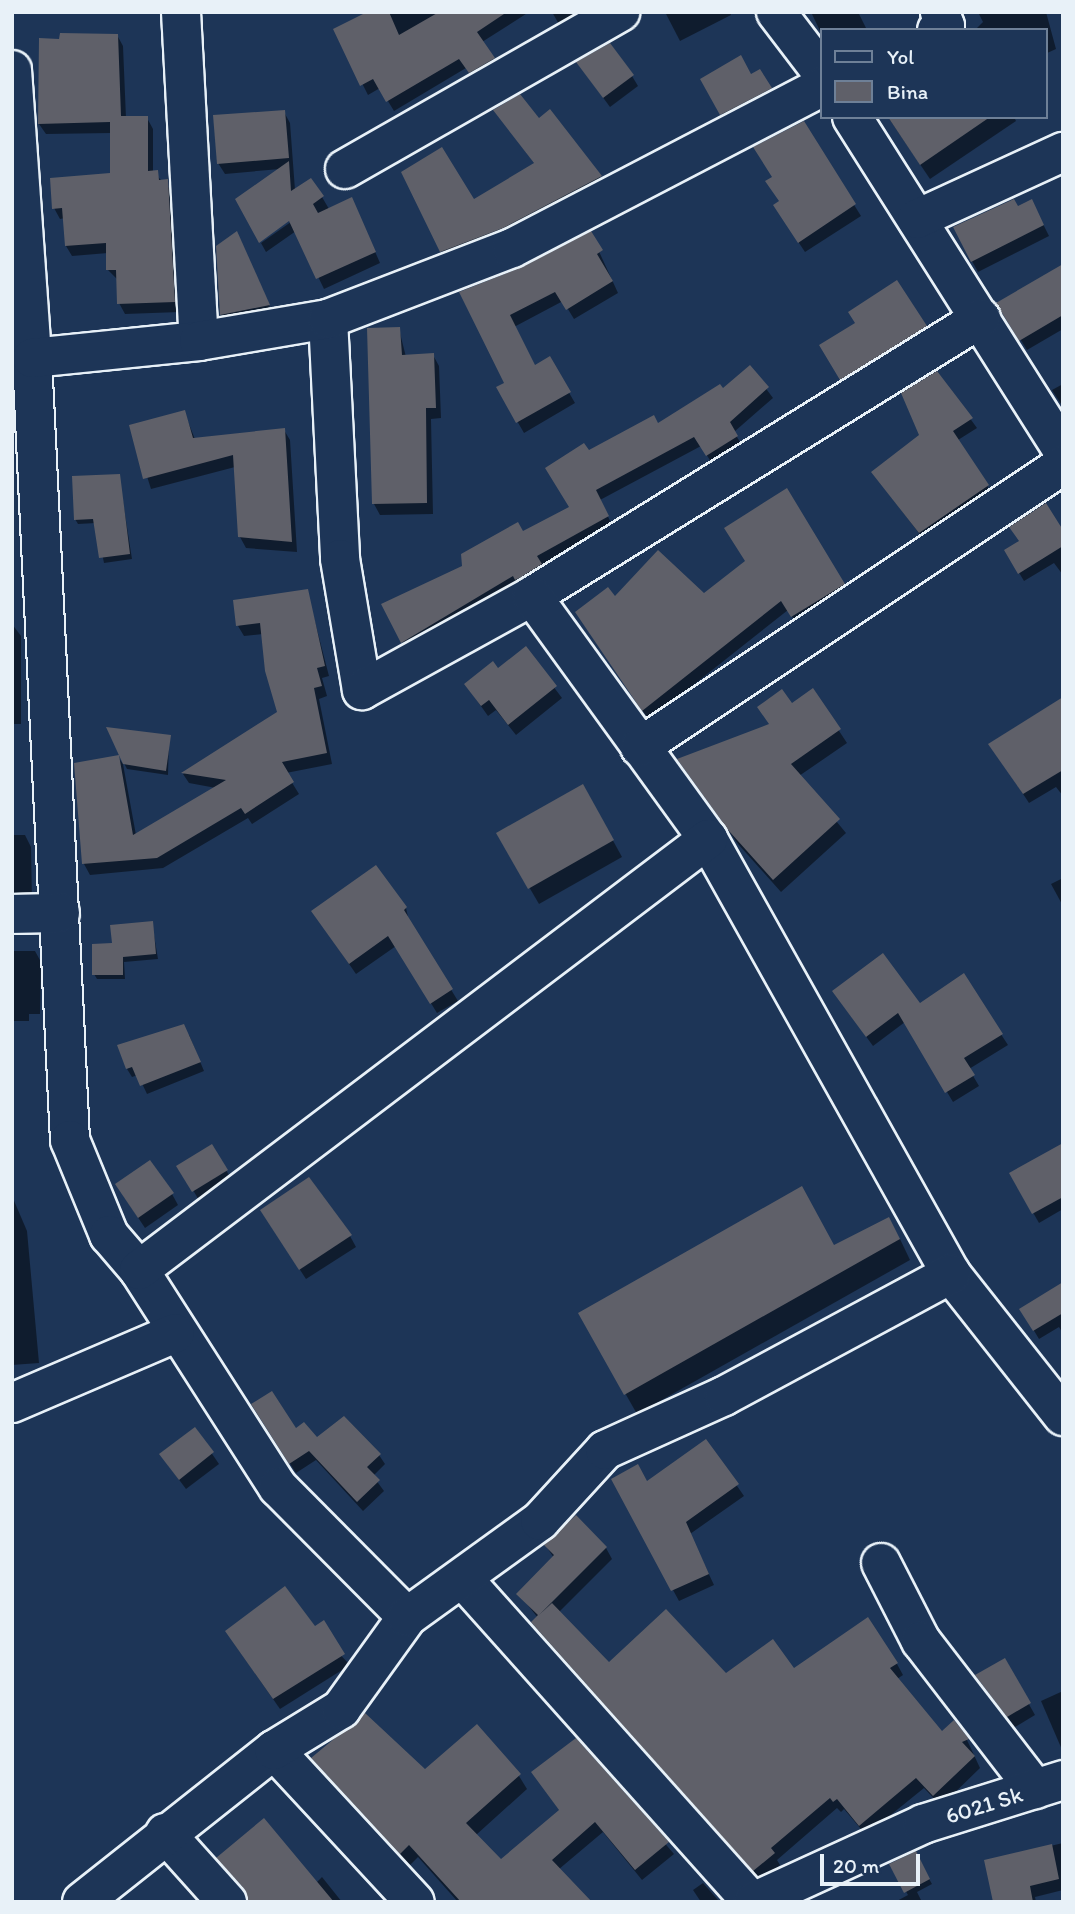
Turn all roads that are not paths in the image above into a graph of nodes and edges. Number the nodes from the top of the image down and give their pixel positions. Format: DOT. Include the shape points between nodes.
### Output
graph roads {
  1 [pos="181,12"];
  2 [pos="620,12"];
  3 [pos="776,12"];
  4 [pos="940,12"];
  5 [pos="942,28"];
  6 [pos="12,70"];
  7 [pos="820,70"];
  8 [pos="820,88"];
  9 [pos="853,119"];
  10 [pos="1063,152"];
  11 [pos="345,169"];
  12 [pos="918,219"];
  13 [pos="981,318"];
  14 [pos="328,319"];
  15 [pos="199,341"];
  16 [pos="32,358"];
  17 [pos="1063,451"];
  18 [pos="1063,465"];
  19 [pos="532,596"];
  20 [pos="640,747"];
  21 [pos="708,839"];
  22 [pos="60,912"];
  23 [pos="12,914"];
  24 [pos="139,1270"];
  25 [pos="951,1274"];
  26 [pos="176,1333"];
  27 [pos="12,1403"];
  28 [pos="1063,1416"];
  29 [pos="881,1563"];
  30 [pos="464,1580"];
  31 [pos="407,1617"];
  32 [pos="274,1750"];
  33 [pos="1049,1785"];
  34 [pos="165,1833"];
  35 [pos="82,1902"];
  36 [pos="227,1902"];
  37 [pos="415,1902"];
  38 [pos="753,1902"];
  1 -- 15 [label="street"];
  2 -- 11 [label="street"];
  3 -- 7 [label="street"];
  4 -- 5 [label="street" via="946,26"];
  6 -- 16 [label="street"];
  8 -- 14 [label="street" via="512,248"];
  9 -- 12 [label="street"];
  10 -- 12 [label="street"];
  12 -- 13 [label="street"];
  13 -- 17 [label="street"];
  13 -- 19 [label="street"];
  14 -- 15 [label="street"];
  14 -- 19 [label="street" via="340,559 362,690"];
  15 -- 16 [label="street"];
  16 -- 22 [label="street"];
  18 -- 20 [label="street"];
  19 -- 20 [label="street"];
  20 -- 21 [label="street"];
  21 -- 24 [label="street"];
  21 -- 25 [label="street"];
  22 -- 23 [label="street"];
  22 -- 24 [label="street" via="70,1140 109,1235"];
  24 -- 26 [label="street"];
  25 -- 28 [label="street"];
  25 -- 30 [label="street" via="724,1396 605,1450 540,1521"];
  26 -- 27 [label="street"];
  26 -- 31 [label="street" via="278,1487"];
  29 -- 33 [label="street" via="921,1641"];
  30 -- 31 [label="street"];
  30 -- 38 [label="street"];
  31 -- 32 [label="street" via="341,1709"];
  32 -- 34 [label="street"];
  32 -- 37 [label="street"];
  33 -- 38 [label="street, 6021 Sk" via="923,1824"];
  34 -- 35 [label="street"];
  34 -- 36 [label="street"];
}
